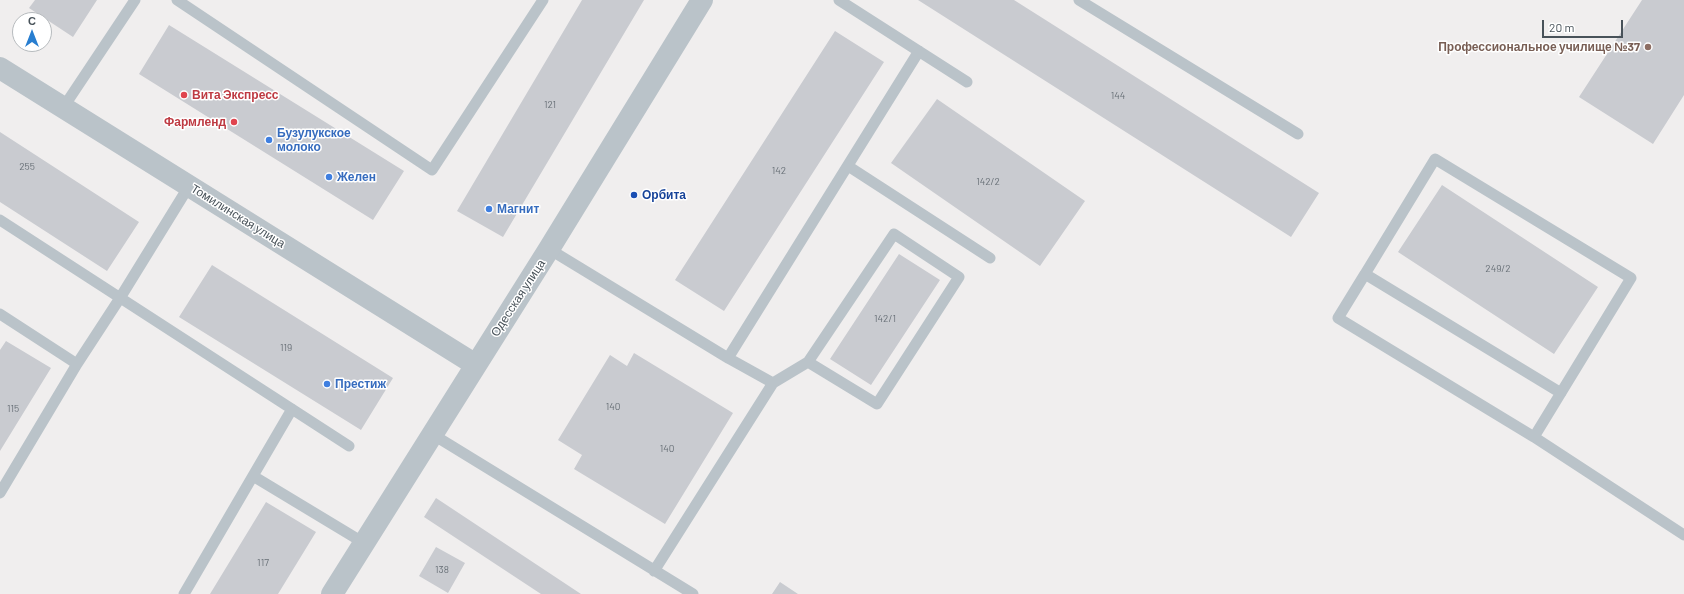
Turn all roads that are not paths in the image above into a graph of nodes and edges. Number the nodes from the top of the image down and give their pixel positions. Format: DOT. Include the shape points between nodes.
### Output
graph roads {
  1 [pos="135,0"];
  2 [pos="176,0"];
  3 [pos="543,0"];
  4 [pos="702,0"];
  5 [pos="839,0"];
  6 [pos="1079,0"];
  7 [pos="919,51"];
  8 [pos="0,68"];
  9 [pos="967,82"];
  10 [pos="63,108"];
  11 [pos="1298,134"];
  12 [pos="848,166"];
  13 [pos="189,186"];
  14 [pos="0,220"];
  15 [pos="550,249"];
  16 [pos="990,258"];
  17 [pos="1365,274"];
  18 [pos="120,298"];
  19 [pos="0,314"];
  20 [pos="728,358"];
  21 [pos="808,362"];
  22 [pos="77,364"];
  23 [pos="476,364"];
  24 [pos="773,382"];
  25 [pos="1561,393"];
  26 [pos="292,409"];
  27 [pos="432,434"];
  28 [pos="1534,437"];
  29 [pos="349,446"];
  30 [pos="253,476"];
  31 [pos="0,493"];
  32 [pos="1684,535"];
  33 [pos="364,543"];
  34 [pos="654,570"];
  35 [pos="184,594"];
  36 [pos="332,594"];
  37 [pos="693,594"];
  1 -- 10 [label="lane"];
  2 -- 3 [label="lane" via="432,170"];
  4 -- 15 [label="street, Одесская улица"];
  5 -- 7 [label="lane"];
  6 -- 11 [label="lane"];
  7 -- 9 [label="lane"];
  7 -- 12 [label="lane"];
  8 -- 10 [label="street, Томилинская улица"];
  10 -- 13 [label="street, Томилинская улица"];
  12 -- 16 [label="lane"];
  12 -- 20 [label="lane"];
  13 -- 18 [label="lane"];
  13 -- 23 [label="street, Томилинская улица"];
  14 -- 18 [label="lane"];
  15 -- 20 [label="lane"];
  15 -- 23 [label="street, Одесская улица"];
  17 -- 25 [label="lane"];
  17 -- 25 [label="lane" via="1435,159 1631,278"];
  17 -- 28 [label="lane" via="1338,318"];
  18 -- 22 [label="lane"];
  18 -- 26 [label="lane"];
  19 -- 22 [label="lane"];
  20 -- 24 [label="lane"];
  21 -- 21 [label="lane" via="894,234 959,278 877,404"];
  21 -- 24 [label="lane"];
  22 -- 31 [label="lane"];
  23 -- 27 [label="street, Одесская улица"];
  24 -- 34 [label="lane"];
  25 -- 28 [label="lane"];
  26 -- 29 [label="lane"];
  26 -- 30 [label="lane"];
  27 -- 33 [label="street, Одесская улица"];
  27 -- 34 [label="lane"];
  28 -- 32 [label="lane"];
  30 -- 33 [label="lane"];
  30 -- 35 [label="lane"];
  33 -- 36 [label="street, Одесская улица"];
  34 -- 37 [label="lane"];
}
